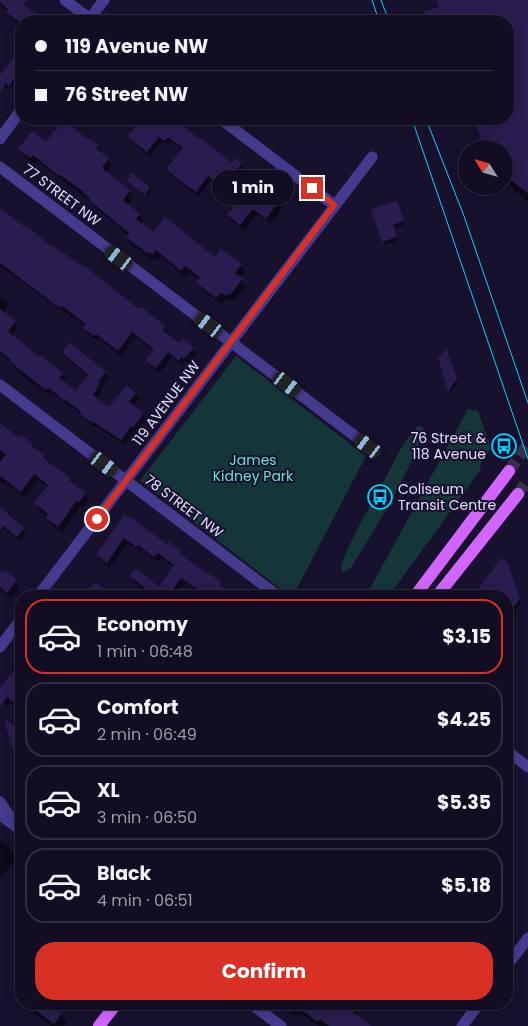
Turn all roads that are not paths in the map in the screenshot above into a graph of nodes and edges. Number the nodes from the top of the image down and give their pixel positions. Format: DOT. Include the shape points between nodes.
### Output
graph roads {
  1 [pos="65,0"];
  2 [pos="104,0"];
  3 [pos="84,15"];
  4 [pos="94,15"];
  5 [pos="15,118"];
  6 [pos="229,125"];
  7 [pos="0,139"];
  8 [pos="372,157"];
  9 [pos="0,167"];
  10 [pos="334,205"];
  11 [pos="231,342"];
  12 [pos="0,384"];
  13 [pos="368,446"];
  14 [pos="508,471"];
  15 [pos="126,481"];
  16 [pos="518,494"];
  17 [pos="43,590"];
  18 [pos="270,590"];
  19 [pos="419,590"];
  20 [pos="442,590"];
  21 [pos="15,627"];
  22 [pos="0,647"];
  23 [pos="513,755"];
  24 [pos="528,767"];
  25 [pos="0,802"];
  26 [pos="0,815"];
  27 [pos="15,823"];
  28 [pos="15,825"];
  29 [pos="528,938"];
  30 [pos="513,958"];
  31 [pos="111,1010"];
  32 [pos="259,1010"];
  33 [pos="474,1010"];
  34 [pos="99,1026"];
  35 [pos="281,1026"];
  36 [pos="462,1026"];
  1 -- 3 [label="street"];
  2 -- 4 [label="street"];
  5 -- 7 [label="street"];
  6 -- 10 [label="street"];
  8 -- 10 [label="street, 119 AVENUE NW"];
  9 -- 11 [label="street, 77 STREET NW"];
  10 -- 11 [label="street, 119 AVENUE NW"];
  11 -- 13 [label="street, 77 STREET NW"];
  11 -- 15 [label="street, 119 AVENUE NW"];
  12 -- 15 [label="street, 78 STREET NW"];
  14 -- 19 [label="main road"];
  15 -- 17 [label="street, 119 AVENUE NW"];
  15 -- 18 [label="street, 78 STREET NW"];
  16 -- 20 [label="main road"];
  21 -- 22 [label="street"];
  23 -- 24 [label="street"];
  25 -- 27 [label="street"];
  26 -- 28 [label="street"];
  29 -- 30 [label="street"];
  31 -- 34 [label="main road"];
  32 -- 35 [label="street"];
  33 -- 36 [label="street"];
}
